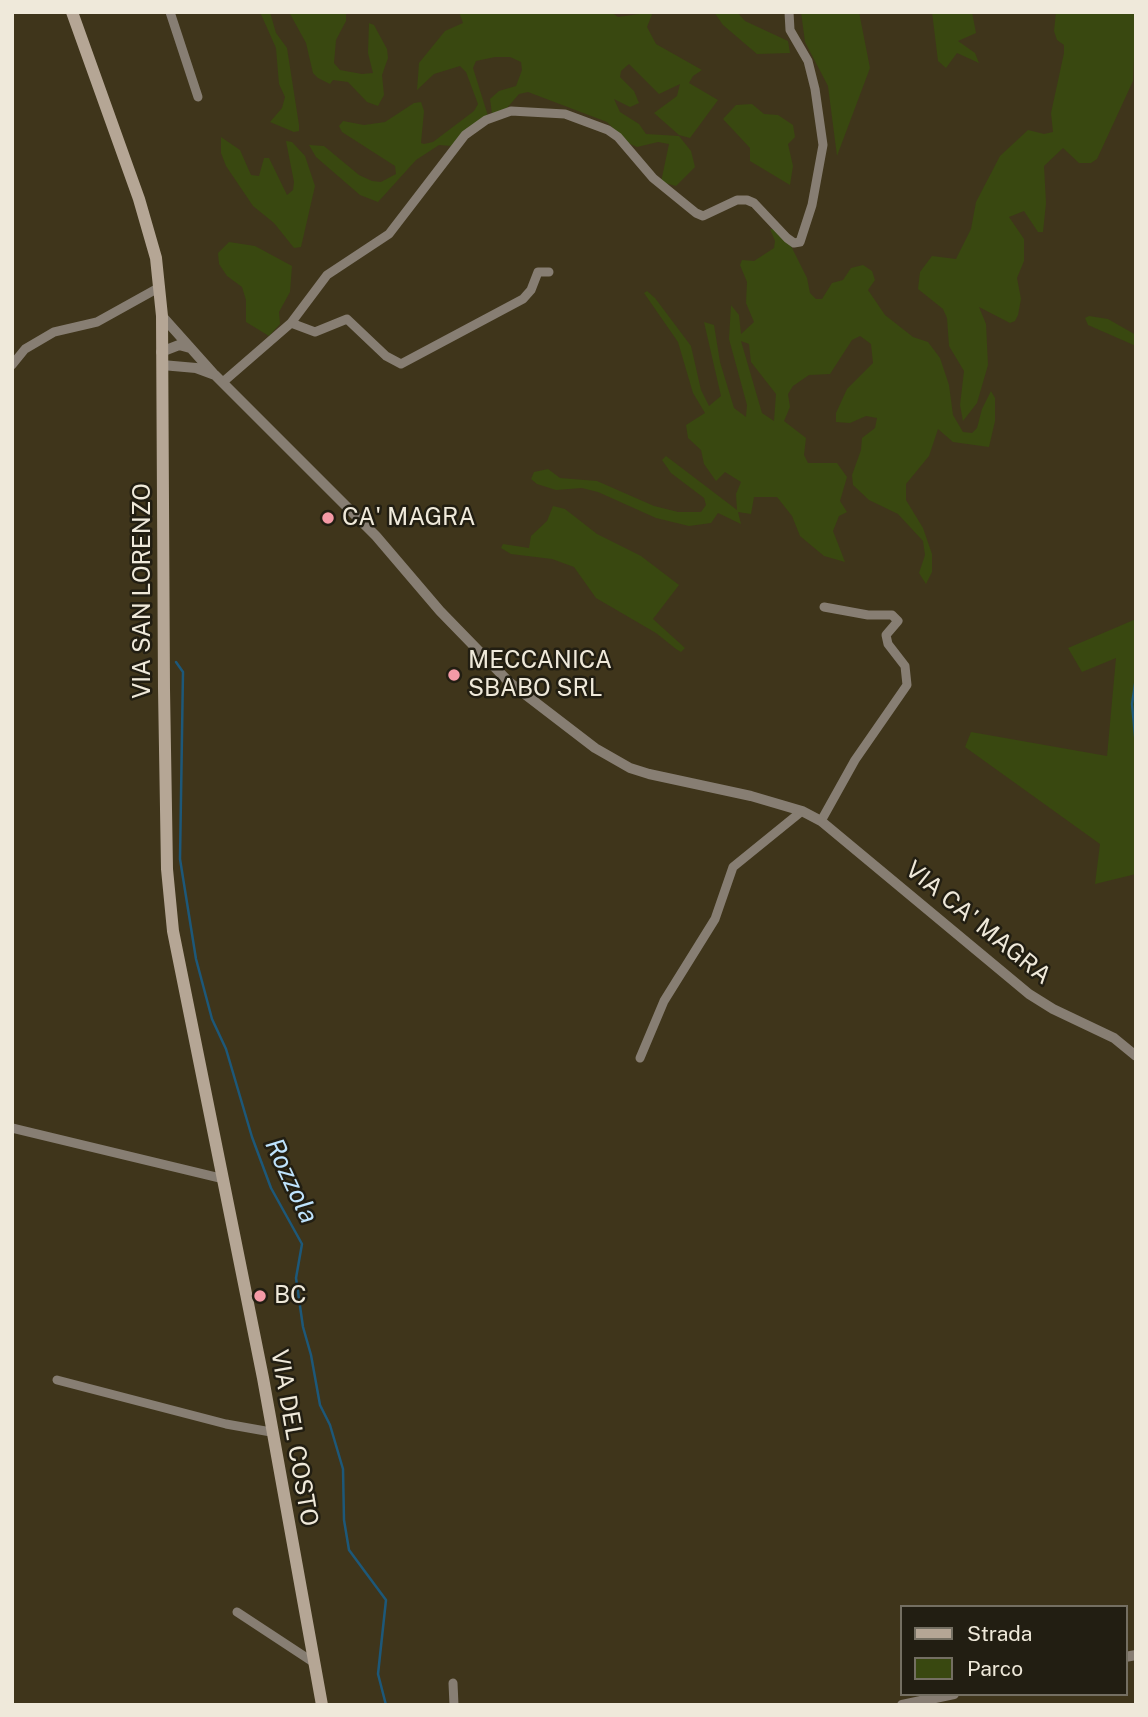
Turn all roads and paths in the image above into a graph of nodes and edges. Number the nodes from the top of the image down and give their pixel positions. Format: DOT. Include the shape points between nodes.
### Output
graph roads {
  1 [pos="72,12"];
  2 [pos="170,12"];
  3 [pos="789,12"];
  4 [pos="198,97"];
  5 [pos="549,272"];
  6 [pos="160,287"];
  7 [pos="162,316"];
  8 [pos="291,323"];
  9 [pos="161,352"];
  10 [pos="195,352"];
  11 [pos="12,365"];
  12 [pos="162,365"];
  13 [pos="219,379"];
  14 [pos="824,607"];
  15 [pos="802,811"];
  16 [pos="821,821"];
  17 [pos="1136,1056"];
  18 [pos="640,1058"];
  19 [pos="12,1128"];
  20 [pos="224,1179"];
  21 [pos="57,1380"];
  22 [pos="271,1432"];
  23 [pos="237,1612"];
  24 [pos="313,1662"];
  25 [pos="453,1684"];
  26 [pos="945,1696"];
  27 [pos="322,1705"];
  28 [pos="454,1705"];
  29 [pos="902,1705"];
  1 -- 6 [label="main road, VIA SAN LORENZO" via="139,199"];
  2 -- 4 [label="street"];
  3 -- 8 [label="street" via="790,30 808,61 823,145 800,242 794,243 747,200 704,216 696,214 653,178 608,130 565,114 512,111 486,120 465,135 389,234 327,275"];
  5 -- 8 [label="street" via="538,272 523,299 401,364 386,356 347,318 315,332"];
  6 -- 7 [label="main road, VIA SAN LORENZO"];
  6 -- 11 [label="street" via="97,322 54,332 25,349"];
  7 -- 9 [label="main road, VIA SAN LORENZO"];
  7 -- 10 [label="street, VIA CA' MAGRA"];
  8 -- 13 [label="street"];
  9 -- 10 [label="street" via="180,345"];
  9 -- 12 [label="main road, VIA SAN LORENZO"];
  10 -- 13 [label="street, VIA CA' MAGRA"];
  12 -- 13 [label="street" via="196,368"];
  12 -- 20 [label="main road, VIA SAN LORENZO" via="167,869 173,931"];
  13 -- 15 [label="street, VIA CA' MAGRA" via="376,536 509,682 594,748 649,774"];
  14 -- 16 [label="street" via="892,615 898,621 886,635 905,666 907,685 855,760"];
  15 -- 16 [label="street, VIA CA' MAGRA"];
  15 -- 18 [label="street" via="733,867 715,919 664,1001"];
  16 -- 17 [label="street, VIA CA' MAGRA" via="1029,994 1114,1038"];
  19 -- 20 [label="street"];
  20 -- 22 [label="main road, VIA DEL COSTO"];
  21 -- 22 [label="street"];
  22 -- 24 [label="main road, VIA DEL COSTO"];
  23 -- 24 [label="street"];
  24 -- 27 [label="main road, VIA DEL COSTO"];
  25 -- 28 [label="street"];
  26 -- 29 [label="street"];
}
